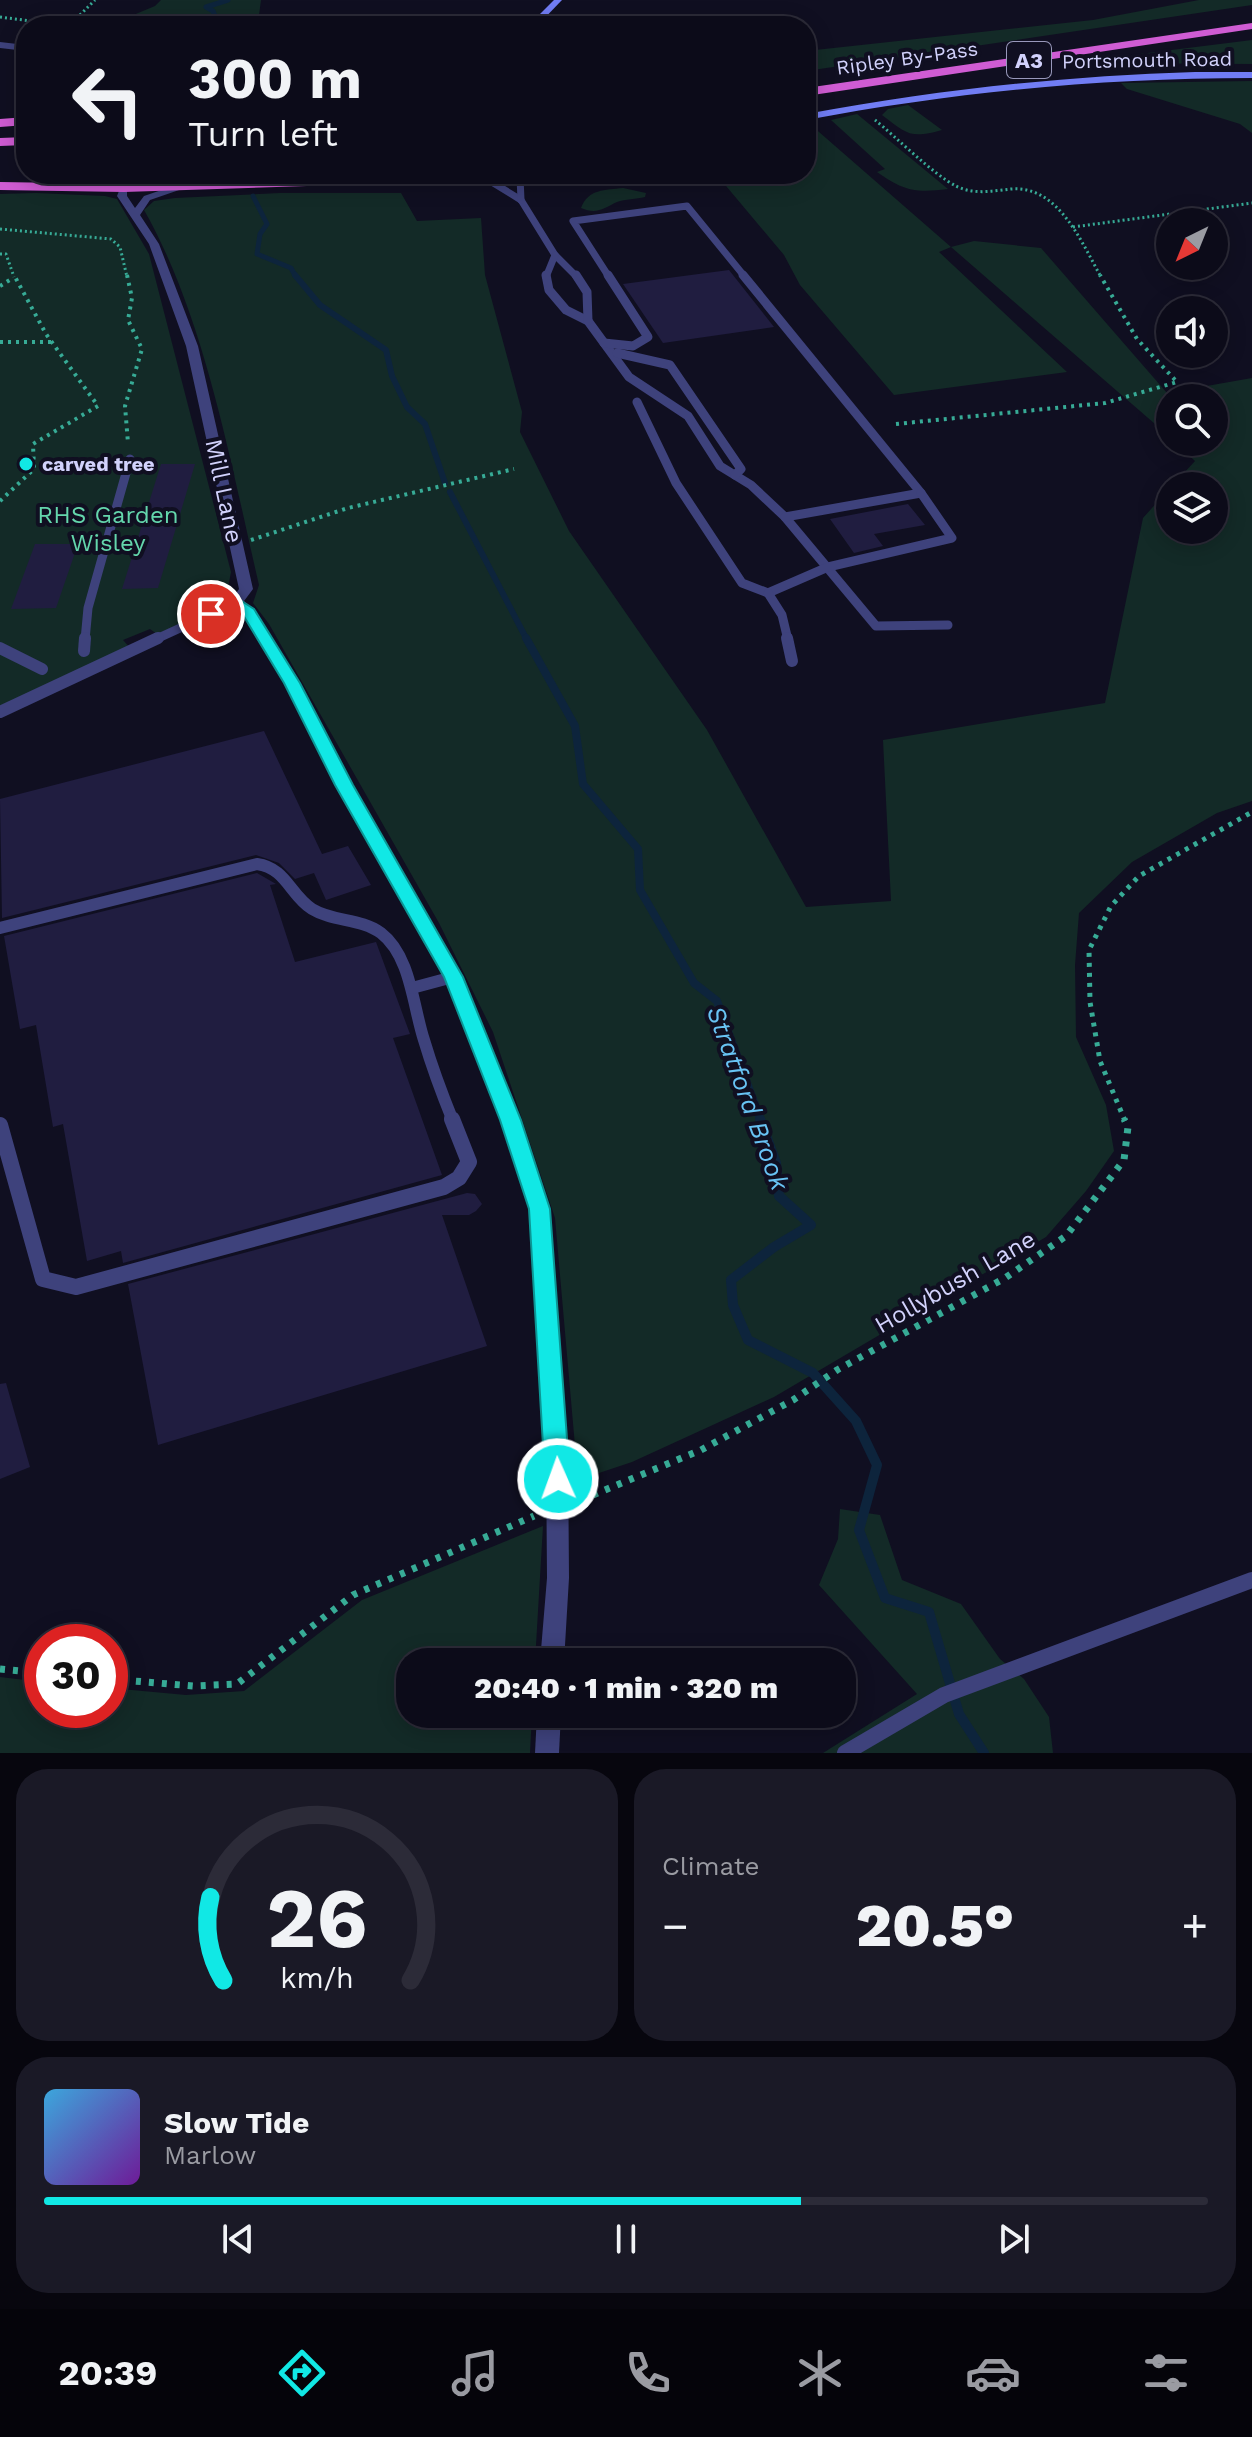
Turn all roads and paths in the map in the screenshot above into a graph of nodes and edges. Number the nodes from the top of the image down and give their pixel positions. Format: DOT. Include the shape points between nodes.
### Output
graph roads {
  1 [pos="95,0"];
  2 [pos="558,0"];
  3 [pos="1252,13"];
  4 [pos="79,16"];
  5 [pos="542,16"];
  6 [pos="1252,26"];
  7 [pos="1252,75"];
  8 [pos="816,77"];
  9 [pos="816,91"];
  10 [pos="859,107"];
  11 [pos="816,115"];
  12 [pos="134,184"];
  13 [pos="270,184"];
  14 [pos="495,184"];
  15 [pos="520,184"];
  16 [pos="0,186"];
  17 [pos="179,187"];
  18 [pos="124,188"];
  19 [pos="521,200"];
  20 [pos="1252,203"];
  21 [pos="135,215"];
  22 [pos="1073,227"];
  23 [pos="0,229"];
  24 [pos="0,254"];
  25 [pos="555,255"];
  26 [pos="13,278"];
  27 [pos="0,286"];
  28 [pos="588,321"];
  29 [pos="0,342"];
  30 [pos="51,342"];
  31 [pos="607,347"];
  32 [pos="637,402"];
  33 [pos="896,424"];
  34 [pos="130,459"];
  35 [pos="514,469"];
  36 [pos="735,475"];
  37 [pos="921,493"];
  38 [pos="0,501"];
  39 [pos="785,517"];
  40 [pos="235,546"];
  41 [pos="828,567"];
  42 [pos="768,593"];
  43 [pos="237,602"];
  44 [pos="948,625"];
  45 [pos="0,648"];
  46 [pos="84,651"];
  47 [pos="792,661"];
  48 [pos="42,669"];
  49 [pos="0,712"];
  50 [pos="1252,812"];
  51 [pos="0,928"];
  52 [pos="453,977"];
  53 [pos="412,988"];
  54 [pos="0,1125"];
  55 [pos="558,1509"];
  56 [pos="1252,1580"];
  57 [pos="553,1648"];
  58 [pos="0,1669"];
  59 [pos="24,1671"];
  60 [pos="128,1681"];
  61 [pos="548,1728"];
  62 [pos="547,1753"];
  63 [pos="845,1753"];
  1 -- 4 [label="path"];
  2 -- 5 [label="main road"];
  3 -- 8 [label="highway, Ripley By-Pass / A3"];
  6 -- 9 [label="highway, Ripley By-Pass / A3"];
  7 -- 10 [label="main road, Portsmouth Road" via="1028,82"];
  10 -- 11 [label="main road, Portsmouth Road"];
  10 -- 22 [label="path" via="956,186 978,192 1023,188 1042,193"];
  12 -- 18 [label="main road"];
  13 -- 17 [label="highway"];
  14 -- 19 [label="lane"];
  15 -- 19 [label="lane"];
  16 -- 18 [label="highway"];
  17 -- 18 [label="highway"];
  17 -- 21 [label="street" via="147,198"];
  18 -- 21 [label="street, Mill Lane" via="122,196"];
  19 -- 25 [label="lane"];
  20 -- 22 [label="path"];
  21 -- 40 [label="street, Mill Lane" via="154,244 192,346"];
  22 -- 33 [label="path" via="1137,339 1177,382 1105,403"];
  23 -- 34 [label="path" via="111,239 120,247 132,298 128,320 142,349 125,406"];
  24 -- 26 [label="path" via="6,254"];
  25 -- 28 [label="lane" via="587,292"];
  25 -- 28 [label="lane" via="546,275 549,290 566,310"];
  26 -- 27 [label="path"];
  26 -- 30 [label="path"];
  28 -- 31 [label="lane"];
  29 -- 30 [label="path"];
  30 -- 38 [label="path" via="98,406 33,444 34,469"];
  31 -- 36 [label="lane" via="629,377 688,416 720,466"];
  31 -- 36 [label="lane" via="670,365 741,469"];
  31 -- 37 [label="lane" via="640,346 648,337 573,221 687,206"];
  32 -- 42 [label="lane" via="676,483 742,583"];
  34 -- 46 [label="lane" via="88,608"];
  35 -- 40 [label="path" via="359,506"];
  36 -- 39 [label="lane"];
  37 -- 39 [label="lane"];
  37 -- 41 [label="lane" via="952,538"];
  39 -- 41 [label="lane"];
  40 -- 43 [label="street, Mill Lane" via="246,589"];
  41 -- 42 [label="lane"];
  41 -- 44 [label="lane" via="876,626"];
  42 -- 47 [label="lane" via="782,615"];
  43 -- 49 [label="lane"];
  43 -- 52 [label="street" via="249,612 292,683"];
  45 -- 48 [label="lane"];
  50 -- 55 [label="path, Hollybush Lane" via="1139,876 1111,906 1089,950 1090,1002 1100,1061 1128,1127 1124,1160 1066,1236 1005,1278 701,1450"];
  51 -- 53 [label="lane" via="269,865 308,906 385,936"];
  52 -- 53 [label="lane"];
  52 -- 55 [label="street" via="539,1209"];
  53 -- 54 [label="lane" via="421,1033 469,1162 459,1178 444,1187 76,1287 43,1279"];
  55 -- 57 [label="street"];
  55 -- 60 [label="path, Hollybush Lane" via="513,1523 353,1595 237,1684"];
  56 -- 63 [label="lane" via="944,1695"];
  58 -- 59 [label="path"];
  61 -- 62 [label="street"];
}
